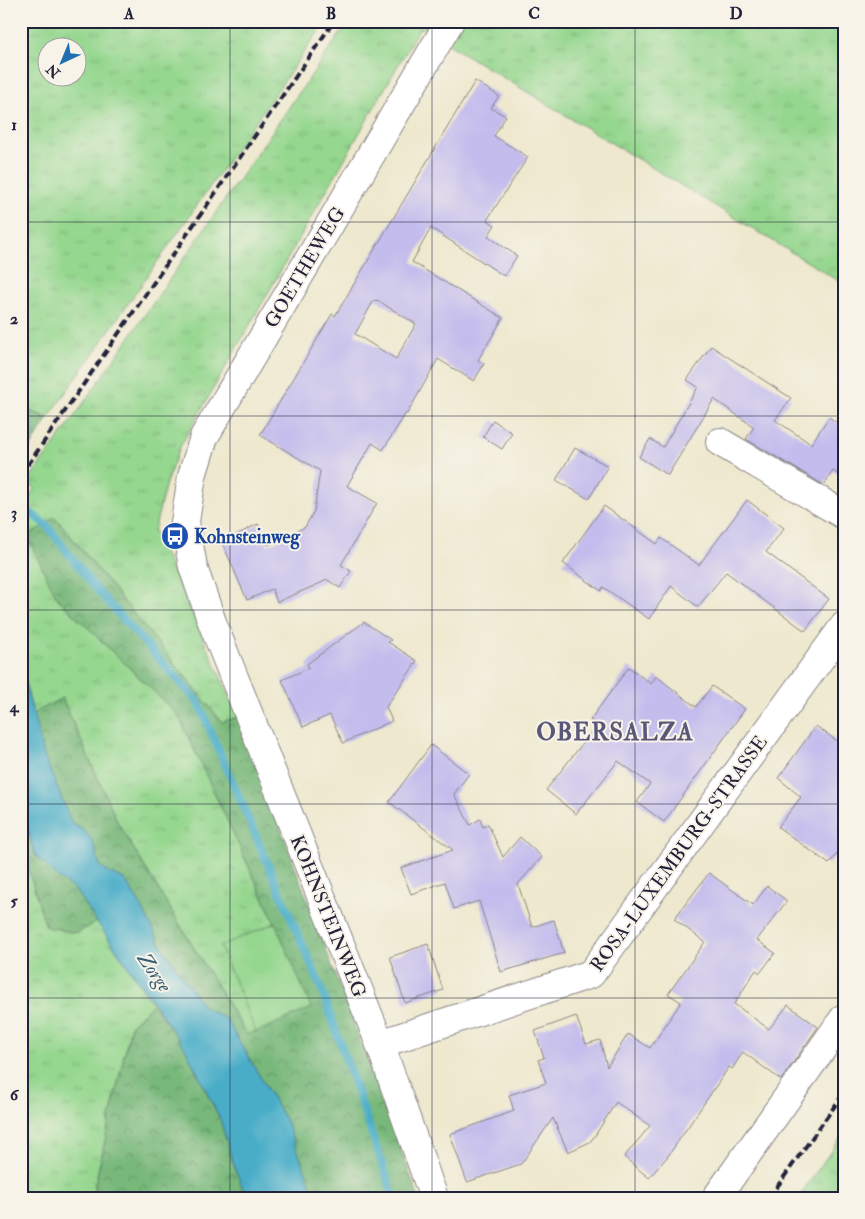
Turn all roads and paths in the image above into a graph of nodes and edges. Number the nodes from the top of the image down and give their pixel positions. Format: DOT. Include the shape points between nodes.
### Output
graph roads {
  1 [pos="450,21"];
  2 [pos="720,442"];
  3 [pos="844,515"];
  4 [pos="186,522"];
  5 [pos="844,626"];
  6 [pos="844,1018"];
  7 [pos="380,1044"];
  8 [pos="434,1198"];
  9 [pos="716,1198"];
  1 -- 4 [label="street, GOETHEWEG" via="204,437 192,476"];
  2 -- 3 [label="street"];
  4 -- 7 [label="street, KOHNSTEINWEG" via="193,567 212,622"];
  5 -- 7 [label="street, ROSA-LUXEMBURG-STRASSE" via="591,974"];
  6 -- 9 [label="street"];
  7 -- 8 [label="street, KOHNSTEINWEG"];
}
